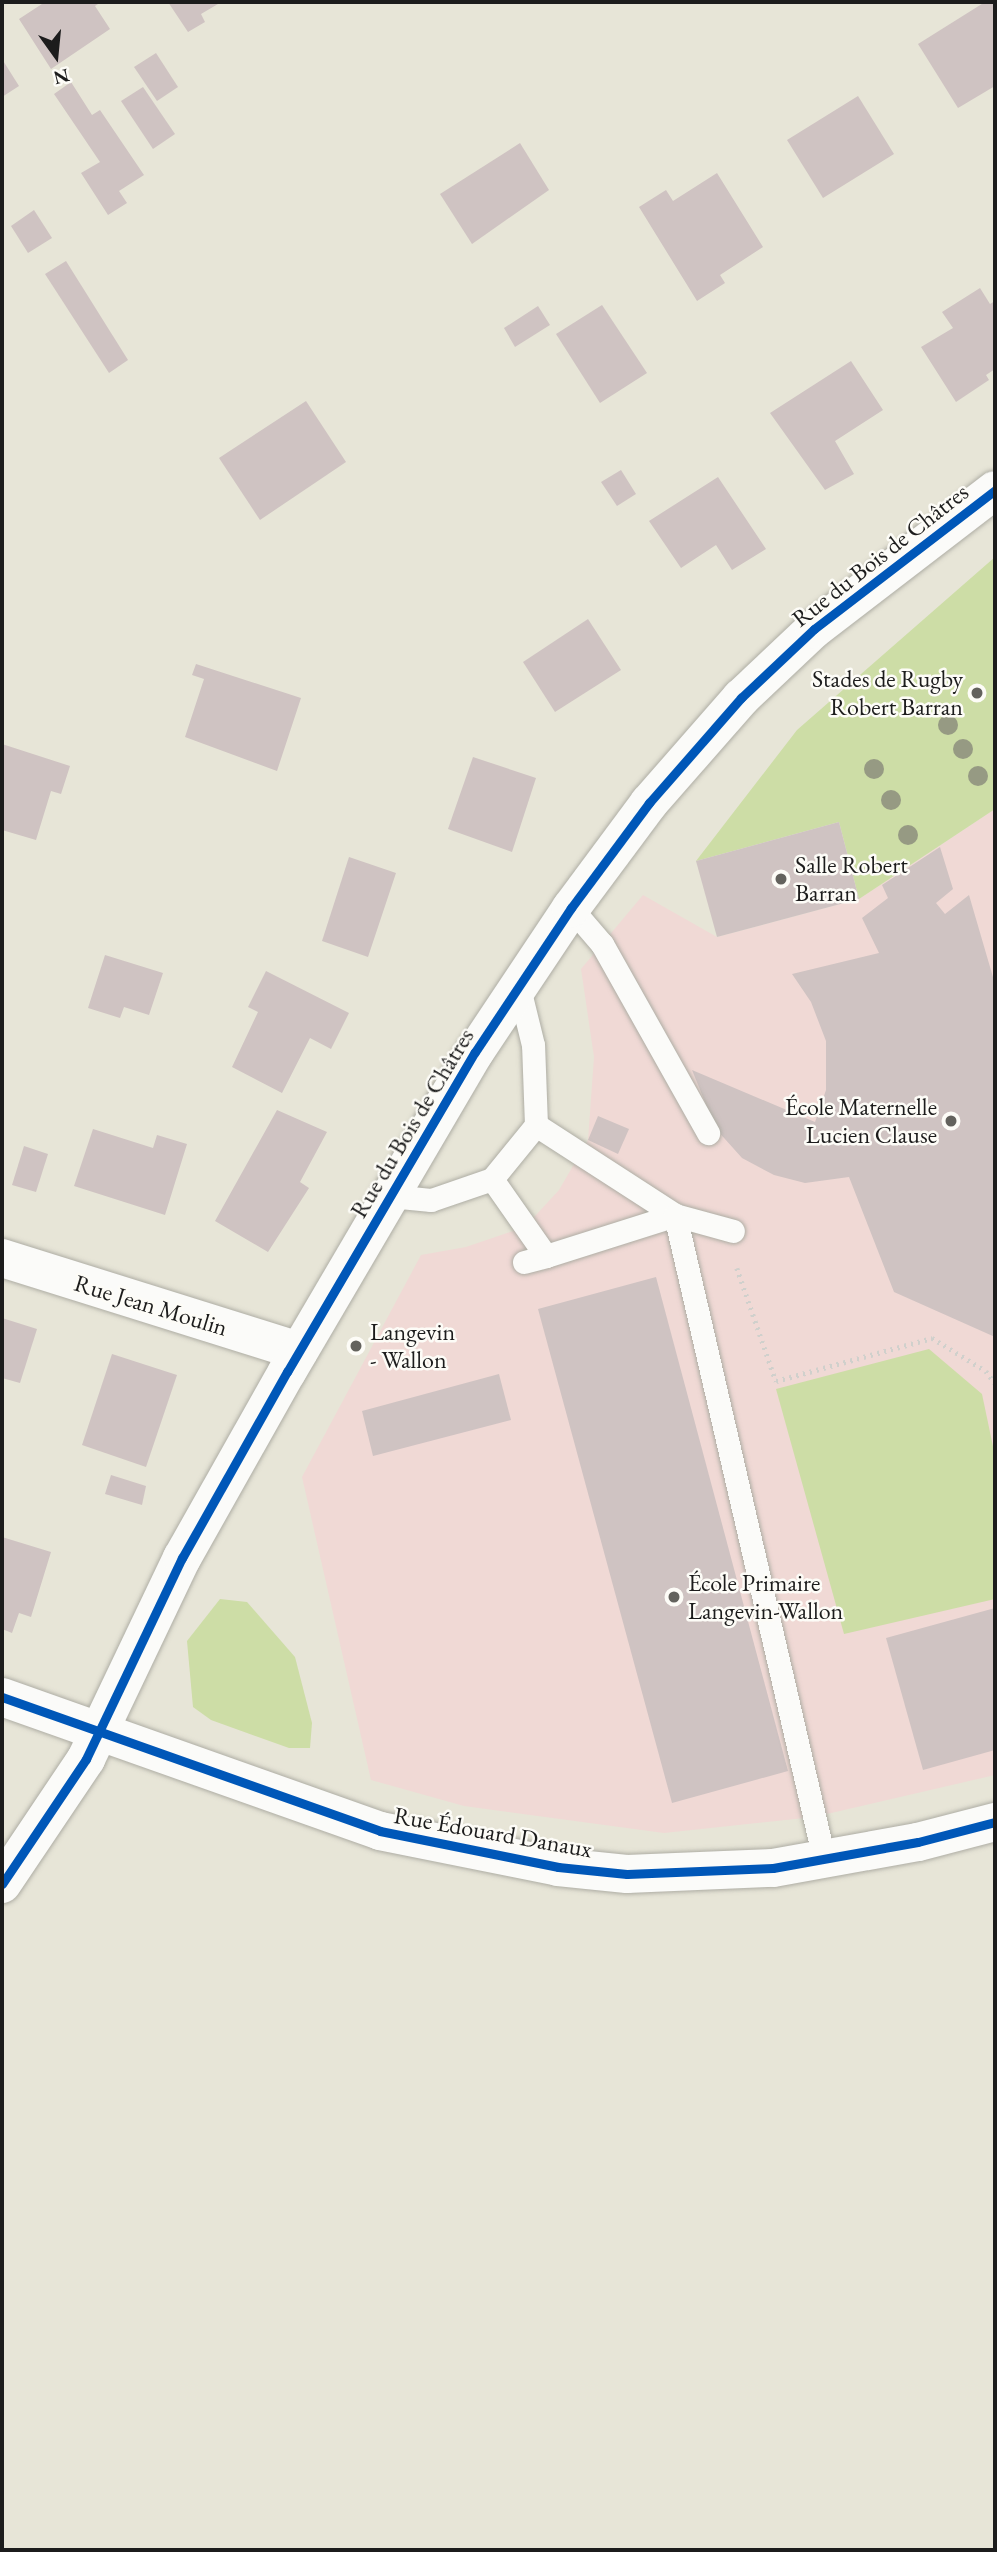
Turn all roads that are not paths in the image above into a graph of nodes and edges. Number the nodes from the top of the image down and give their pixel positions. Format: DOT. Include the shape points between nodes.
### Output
graph roads {
  1 [pos="995,490"];
  2 [pos="571,908"];
  3 [pos="518,984"];
  4 [pos="536,1125"];
  5 [pos="708,1133"];
  6 [pos="492,1179"];
  7 [pos="390,1196"];
  8 [pos="676,1215"];
  9 [pos="733,1231"];
  10 [pos="2,1258"];
  11 [pos="299,1351"];
  12 [pos="2,1697"];
  13 [pos="101,1730"];
  14 [pos="995,1822"];
  15 [pos="824,1859"];
  16 [pos="2,1884"];
  1 -- 2 [label="street, Rue du Bois de Châtres" via="880,574 741,698 649,803"];
  2 -- 3 [label="street, Rue du Bois de Châtres"];
  2 -- 5 [label="lane" via="602,944"];
  3 -- 4 [label="lane" via="535,1057"];
  3 -- 7 [label="street, Rue du Bois de Châtres"];
  4 -- 6 [label="lane"];
  4 -- 8 [label="lane"];
  6 -- 7 [label="lane" via="430,1200"];
  6 -- 8 [label="lane" via="535,1259"];
  7 -- 11 [label="street, Rue du Bois de Châtres"];
  8 -- 9 [label="lane"];
  8 -- 15 [label="lane"];
  10 -- 11 [label="street, Rue Jean Moulin"];
  11 -- 13 [label="street, Rue du Bois de Châtres" via="182,1558 106,1709"];
  12 -- 13 [label="street, Rue Édouard Danaux"];
  13 -- 15 [label="street, Rue Édouard Danaux" via="368,1827 487,1855 626,1874 773,1868"];
  13 -- 16 [label="street, Rue du Bois de Châtres"];
  14 -- 15 [label="street, Rue Édouard Danaux"];
}
